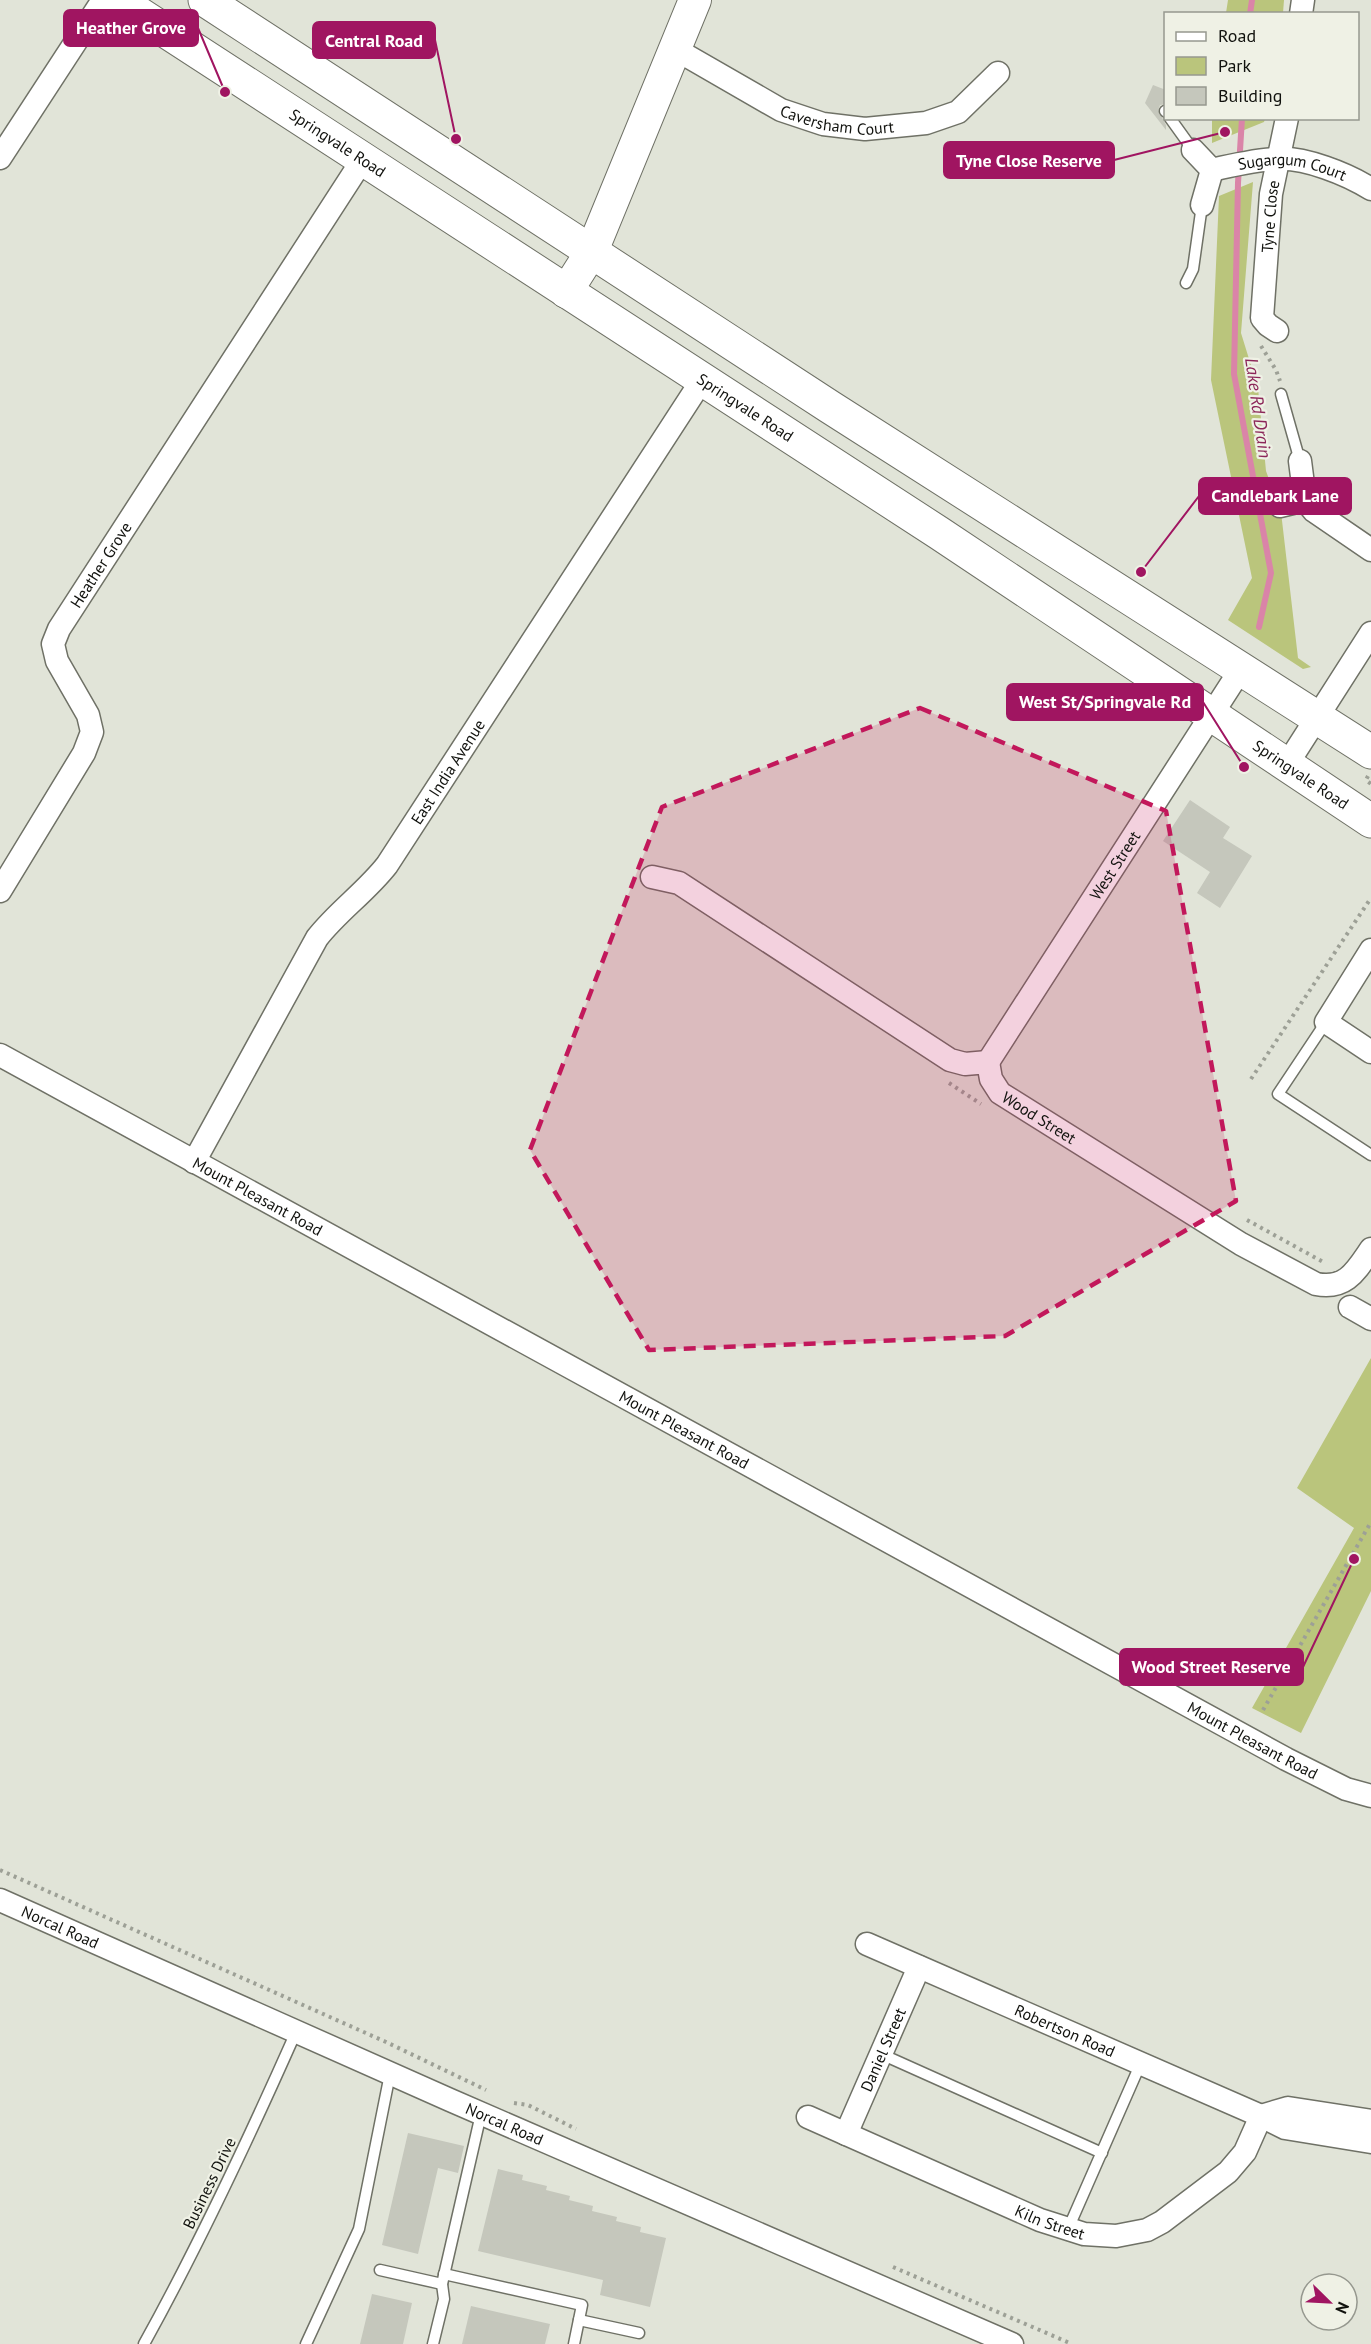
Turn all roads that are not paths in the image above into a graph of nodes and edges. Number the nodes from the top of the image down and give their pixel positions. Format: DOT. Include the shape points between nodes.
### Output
graph roads {
  1 [pos="103,0"];
  2 [pos="118,0"];
  3 [pos="205,0"];
  4 [pos="695,0"];
  5 [pos="675,49"];
  6 [pos="998,73"];
  7 [pos="1171,120"];
  8 [pos="1287,120"];
  9 [pos="1193,150"];
  10 [pos="0,158"];
  11 [pos="1279,158"];
  12 [pos="363,159"];
  13 [pos="1228,166"];
  14 [pos="1371,189"];
  15 [pos="1202,205"];
  16 [pos="592,251"];
  17 [pos="1186,283"];
  18 [pos="566,292"];
  19 [pos="1264,325"];
  20 [pos="702,380"];
  21 [pos="1281,394"];
  22 [pos="1300,461"];
  23 [pos="1305,500"];
  24 [pos="1280,506"];
  25 [pos="1371,550"];
  26 [pos="1371,633"];
  27 [pos="1241,669"];
  28 [pos="1211,716"];
  29 [pos="1317,717"];
  30 [pos="1371,752"];
  31 [pos="1286,766"];
  32 [pos="1371,821"];
  33 [pos="652,877"];
  34 [pos="0,891"];
  35 [pos="1371,950"];
  36 [pos="1326,1023"];
  37 [pos="1371,1052"];
  38 [pos="0,1055"];
  39 [pos="988,1062"];
  40 [pos="1371,1155"];
  41 [pos="194,1161"];
  42 [pos="1371,1249"];
  43 [pos="1350,1307"];
  44 [pos="1371,1319"];
  45 [pos="1371,1796"];
  46 [pos="0,1900"];
  47 [pos="867,1944"];
  48 [pos="919,1967"];
  49 [pos="296,2032"];
  50 [pos="881,2054"];
  51 [pos="1140,2065"];
  52 [pos="390,2074"];
  53 [pos="481,2114"];
  54 [pos="1262,2116"];
  55 [pos="807,2117"];
  56 [pos="1371,2121"];
  57 [pos="846,2134"];
  58 [pos="1371,2142"];
  59 [pos="1102,2153"];
  60 [pos="1068,2229"];
  61 [pos="380,2270"];
  62 [pos="443,2279"];
  63 [pos="579,2320"];
  64 [pos="639,2333"];
  65 [pos="144,2344"];
  66 [pos="306,2344"];
  67 [pos="433,2344"];
  68 [pos="574,2344"];
  69 [pos="1012,2344"];
  1 -- 10 [label="street"];
  2 -- 12 [label="highway, Springvale Road"];
  3 -- 16 [label="highway"];
  4 -- 5 [label="street"];
  5 -- 6 [label="street, Caversham Court" via="781,110 823,124 866,129 926,123 958,112"];
  5 -- 16 [label="street"];
  7 -- 9 [label="lane"];
  8 -- 11 [label="street, Tyne Close"];
  9 -- 13 [label="street, Sugargum Court"];
  11 -- 13 [label="street, Sugargum Court"];
  11 -- 14 [label="street, Sugargum Court" via="1341,174"];
  11 -- 19 [label="street, Tyne Close" via="1271,194"];
  12 -- 18 [label="highway, Springvale Road"];
  12 -- 34 [label="street, Heather Grove" via="59,629 53,644 57,661 88,715 92,732 84,753"];
  13 -- 15 [label="street, Sugargum Court"];
  15 -- 17 [label="lane, Sugargum Court" via="1193,269"];
  16 -- 18 [label="street"];
  16 -- 27 [label="highway"];
  18 -- 20 [label="highway, Springvale Road"];
  20 -- 28 [label="highway, Springvale Road"];
  20 -- 41 [label="street, East India Avenue" via="387,865 317,938"];
  21 -- 22 [label="lane"];
  22 -- 23 [label="street"];
  23 -- 24 [label="street"];
  23 -- 25 [label="street" via="1314,511"];
  26 -- 29 [label="street"];
  27 -- 28 [label="street, West Street"];
  27 -- 29 [label="highway"];
  28 -- 31 [label="highway, Springvale Road"];
  28 -- 39 [label="street, West Street"];
  29 -- 30 [label="highway"];
  29 -- 31 [label="street"];
  31 -- 32 [label="highway, Springvale Road"];
  33 -- 39 [label="street" via="679,883 950,1060 964,1064"];
  35 -- 36 [label="street"];
  36 -- 37 [label="street"];
  36 -- 40 [label="lane" via="1278,1094"];
  38 -- 41 [label="street, Mount Pleasant Road"];
  39 -- 42 [label="street, Wood Street" via="991,1079 1000,1093 1241,1244 1316,1284 1329,1287 1345,1281"];
  41 -- 45 [label="street, Mount Pleasant Road" via="1276,1753 1347,1789"];
  43 -- 44 [label="street"];
  46 -- 49 [label="street, Norcal Road"];
  47 -- 48 [label="street, Robertson Road"];
  48 -- 50 [label="street, Daniel Street"];
  48 -- 51 [label="street, Robertson Road"];
  49 -- 52 [label="street, Norcal Road"];
  49 -- 65 [label="lane, Business Drive" via="250,2134"];
  50 -- 57 [label="street, Daniel Street"];
  50 -- 59 [label="lane"];
  51 -- 54 [label="street, Robertson Road"];
  51 -- 59 [label="lane"];
  52 -- 53 [label="street, Norcal Road"];
  52 -- 66 [label="lane" via="359,2229"];
  53 -- 62 [label="lane"];
  53 -- 69 [label="street, Norcal Road"];
  54 -- 56 [label="street" via="1288,2108"];
  54 -- 58 [label="street, Robertson Road" via="1285,2128"];
  54 -- 60 [label="street, Kiln Street" via="1237,2163 1162,2222 1147,2230 1116,2236"];
  55 -- 57 [label="street, Kiln Street"];
  57 -- 60 [label="street, Kiln Street"];
  59 -- 60 [label="lane"];
  61 -- 62 [label="lane"];
  62 -- 63 [label="lane" via="582,2305"];
  62 -- 67 [label="lane" via="444,2299"];
  63 -- 64 [label="lane"];
  63 -- 68 [label="lane"];
}
